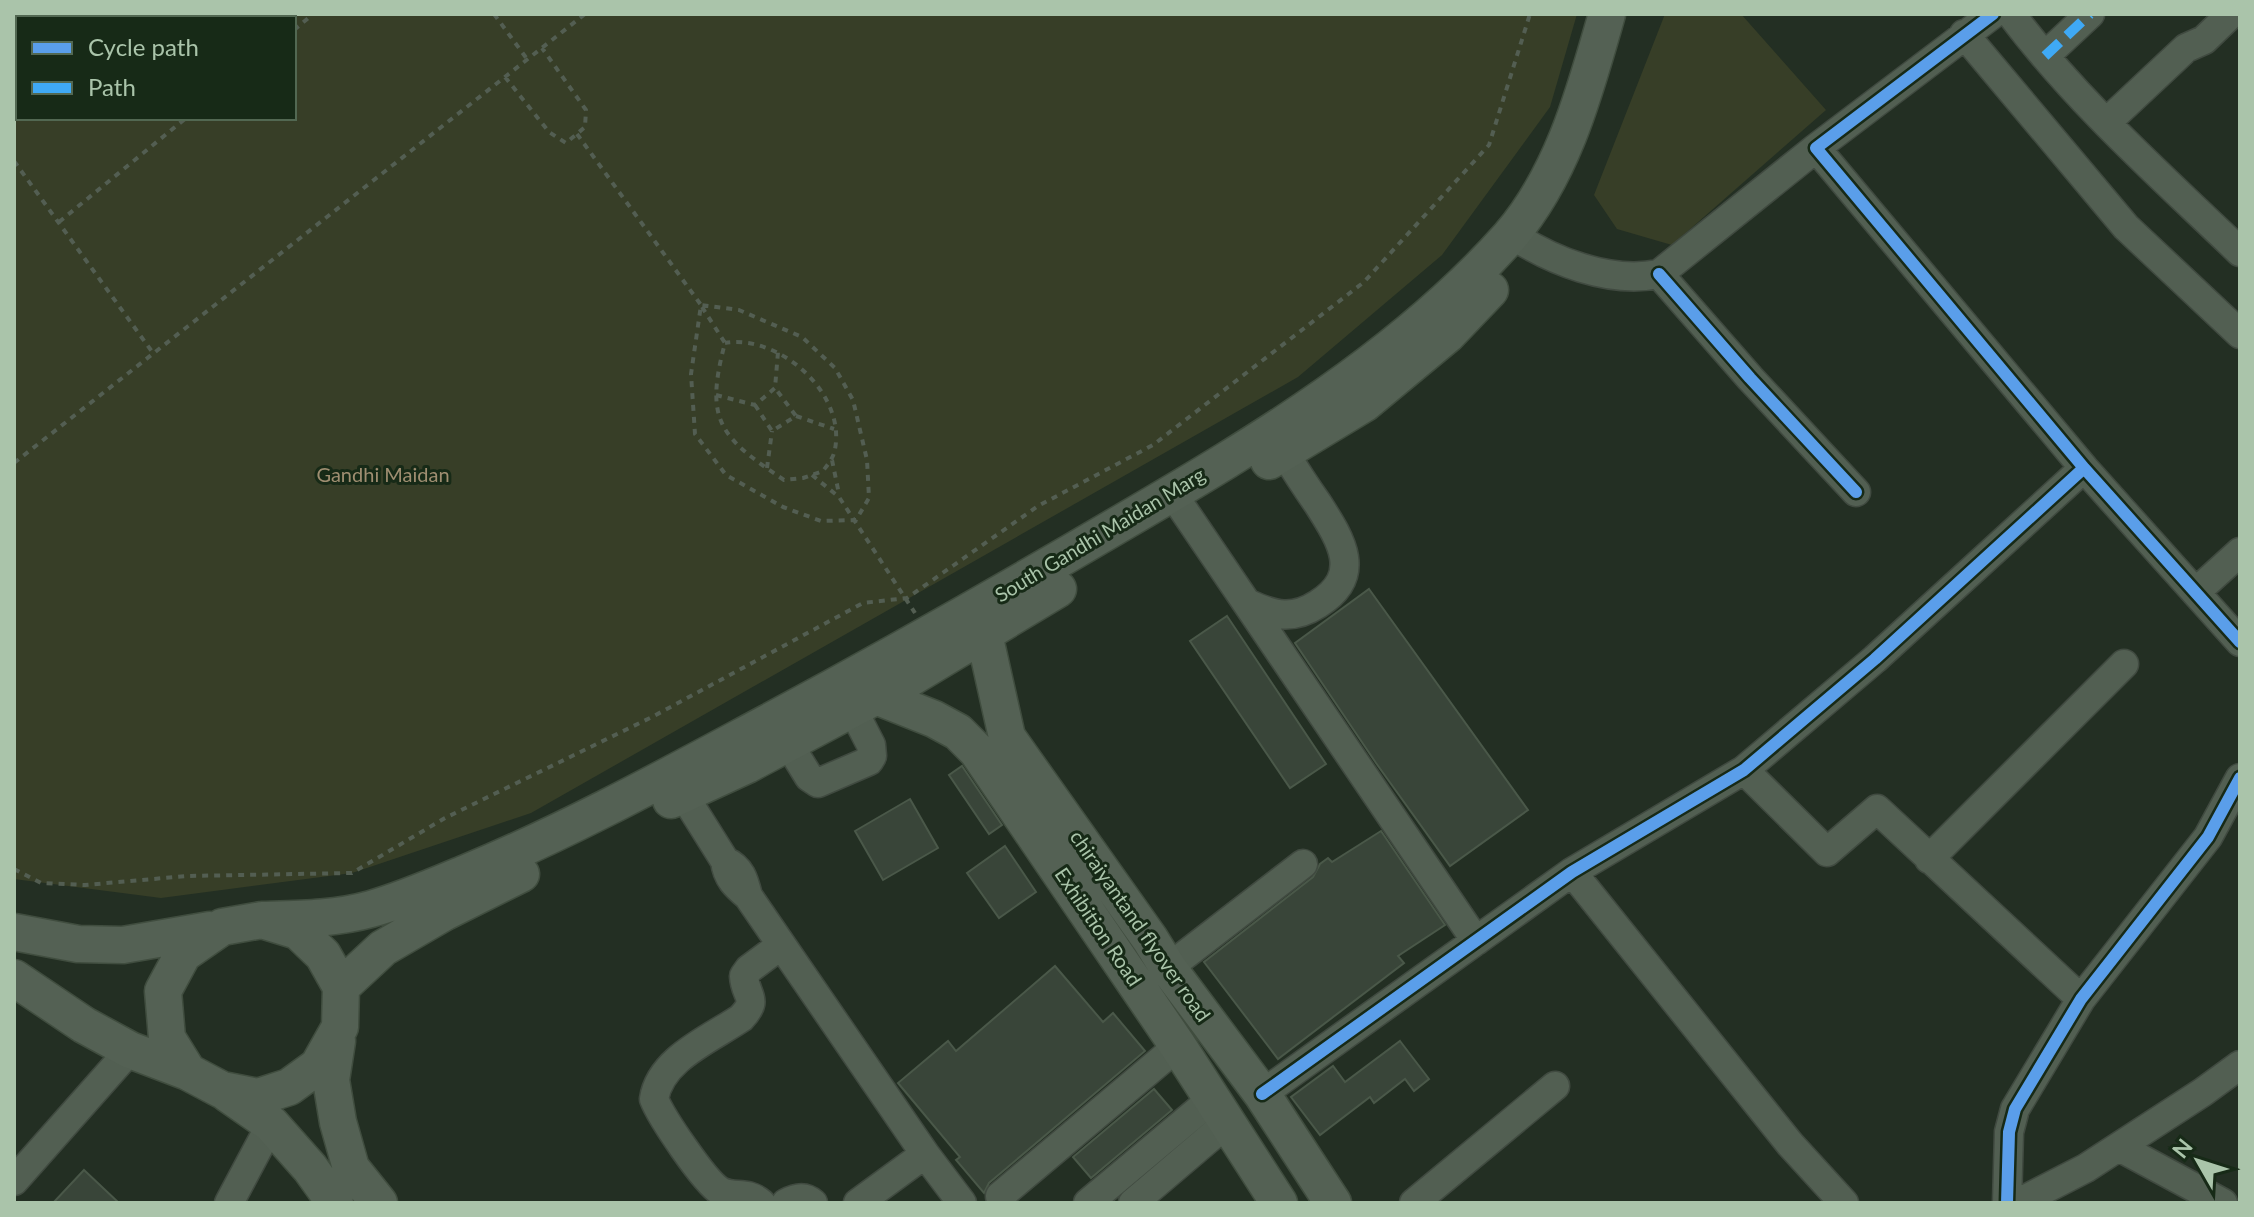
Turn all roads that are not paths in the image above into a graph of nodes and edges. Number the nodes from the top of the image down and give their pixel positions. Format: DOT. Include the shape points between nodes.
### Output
graph roads {
  1 [pos="1607,14"];
  2 [pos="1631,14"];
  3 [pos="1993,14"];
  4 [pos="2011,14"];
  5 [pos="2090,14"];
  6 [pos="2231,14"];
  7 [pos="1964,34"];
  8 [pos="2045,56"];
  9 [pos="2107,122"];
  10 [pos="1816,148"];
  11 [pos="1522,241"];
  12 [pos="2240,252"];
  13 [pos="1659,274"];
  14 [pos="2240,334"];
  15 [pos="1284,452"];
  16 [pos="2084,468"];
  17 [pos="1856,492"];
  18 [pos="1179,502"];
  19 [pos="2240,552"];
  20 [pos="2197,591"];
  21 [pos="1249,604"];
  22 [pos="984,634"];
  23 [pos="928,637"];
  24 [pos="2240,642"];
  25 [pos="2124,664"];
  26 [pos="864,702"];
  27 [pos="788,743"];
  28 [pos="1744,770"];
  29 [pos="2240,778"];
  30 [pos="683,794"];
  31 [pos="1929,859"];
  32 [pos="1303,864"];
  33 [pos="1572,872"];
  34 [pos="262,920"];
  35 [pos="222,927"];
  36 [pos="14,932"];
  37 [pos="1476,941"];
  38 [pos="780,946"];
  39 [pos="1148,962"];
  40 [pos="14,978"];
  41 [pos="341,987"];
  42 [pos="2081,999"];
  43 [pos="340,1027"];
  44 [pos="1178,1046"];
  45 [pos="130,1050"];
  46 [pos="2240,1065"];
  47 [pos="188,1072"];
  48 [pos="1555,1086"];
  49 [pos="222,1090"];
  50 [pos="1262,1094"];
  51 [pos="1219,1111"];
  52 [pos="271,1124"];
  53 [pos="2119,1147"];
  54 [pos="925,1154"];
  55 [pos="14,1181"];
  56 [pos="1000,1196"];
  57 [pos="229,1203"];
  58 [pos="335,1203"];
  59 [pos="379,1203"];
  60 [pos="761,1203"];
  61 [pos="786,1203"];
  62 [pos="813,1203"];
  63 [pos="858,1203"];
  64 [pos="962,1203"];
  65 [pos="1088,1203"];
  66 [pos="1133,1203"];
  67 [pos="1279,1203"];
  68 [pos="1304,1203"];
  69 [pos="1333,1203"];
  70 [pos="1414,1203"];
  71 [pos="1844,1203"];
  72 [pos="2007,1203"];
  73 [pos="2018,1203"];
  74 [pos="2223,1203"];
  1 -- 11 [label="main road, South Gandhi Maidan Marg" via="1571,129"];
  2 -- 11 [label="main road" via="1614,75 1557,204"];
  3 -- 7 [label="street"];
  4 -- 8 [label="street"];
  5 -- 8 [label="street"];
  6 -- 9 [label="street"];
  7 -- 10 [label="street"];
  7 -- 14 [label="street" via="2126,227"];
  8 -- 9 [label="street"];
  9 -- 12 [label="street"];
  10 -- 13 [label="street"];
  10 -- 16 [label="street"];
  11 -- 13 [label="street" via="1555,259 1612,275"];
  11 -- 15 [label="main road" via="1447,335 1365,403"];
  11 -- 18 [label="main road, South Gandhi Maidan Marg" via="1332,392"];
  13 -- 17 [label="street"];
  15 -- 18 [label="main road"];
  15 -- 21 [label="street" via="1338,536 1346,557 1343,578 1330,597 1304,614 1272,615"];
  16 -- 20 [label="street"];
  16 -- 28 [label="street" via="1875,659"];
  18 -- 21 [label="street"];
  18 -- 22 [label="main road"];
  18 -- 23 [label="main road, South Gandhi Maidan Marg"];
  19 -- 20 [label="street"];
  20 -- 24 [label="street"];
  21 -- 37 [label="street"];
  22 -- 23 [label="main road"];
  22 -- 26 [label="main road"];
  22 -- 39 [label="main road, chiraiyantand flyover road" via="1007,737"];
  23 -- 34 [label="main road, South Gandhi Maidan Marg" via="515,853 373,909 330,918"];
  25 -- 31 [label="street"];
  26 -- 27 [label="main road"];
  26 -- 27 [label="street" via="869,761 818,783"];
  26 -- 39 [label="main road, Exhibition Road" via="934,719 958,732"];
  27 -- 30 [label="main road"];
  28 -- 31 [label="street" via="1827,852 1877,809"];
  28 -- 33 [label="street"];
  29 -- 42 [label="street" via="2208,837"];
  30 -- 38 [label="street" via="725,861 727,873"];
  30 -- 41 [label="main road" via="412,929"];
  31 -- 42 [label="street"];
  32 -- 39 [label="street"];
  33 -- 37 [label="street"];
  33 -- 71 [label="street" via="1790,1144"];
  34 -- 35 [label="main road"];
  34 -- 41 [label="main road" via="298,931 323,955"];
  35 -- 36 [label="main road" via="123,945 78,944"];
  35 -- 47 [label="main road" via="183,954 163,991 167,1038"];
  37 -- 50 [label="street"];
  38 -- 54 [label="street"];
  38 -- 60 [label="street" via="744,976 752,1002 749,1010 662,1073 654,1099 713,1184"];
  39 -- 44 [label="main road, Exhibition Road"];
  39 -- 50 [label="main road, chiraiyantand flyover road"];
  39 -- 68 [label="main road"];
  40 -- 45 [label="main road"];
  41 -- 43 [label="main road"];
  42 -- 72 [label="street" via="2015,1109 2009,1132"];
  43 -- 49 [label="main road" via="318,1066 289,1087 258,1097"];
  43 -- 59 [label="main road" via="331,1080 338,1122 351,1168"];
  44 -- 51 [label="main road, Exhibition Road"];
  44 -- 56 [label="street"];
  45 -- 47 [label="main road"];
  45 -- 55 [label="street"];
  46 -- 53 [label="street"];
  47 -- 49 [label="main road"];
  48 -- 70 [label="street"];
  49 -- 52 [label="main road"];
  50 -- 69 [label="main road, chiraiyantand flyover road"];
  51 -- 65 [label="street"];
  51 -- 66 [label="street"];
  51 -- 67 [label="main road, Exhibition Road"];
  52 -- 57 [label="street"];
  52 -- 58 [label="main road"];
  53 -- 73 [label="street"];
  53 -- 74 [label="street"];
  54 -- 63 [label="street"];
  54 -- 64 [label="street"];
  61 -- 62 [label="street" via="799,1198"];
}
